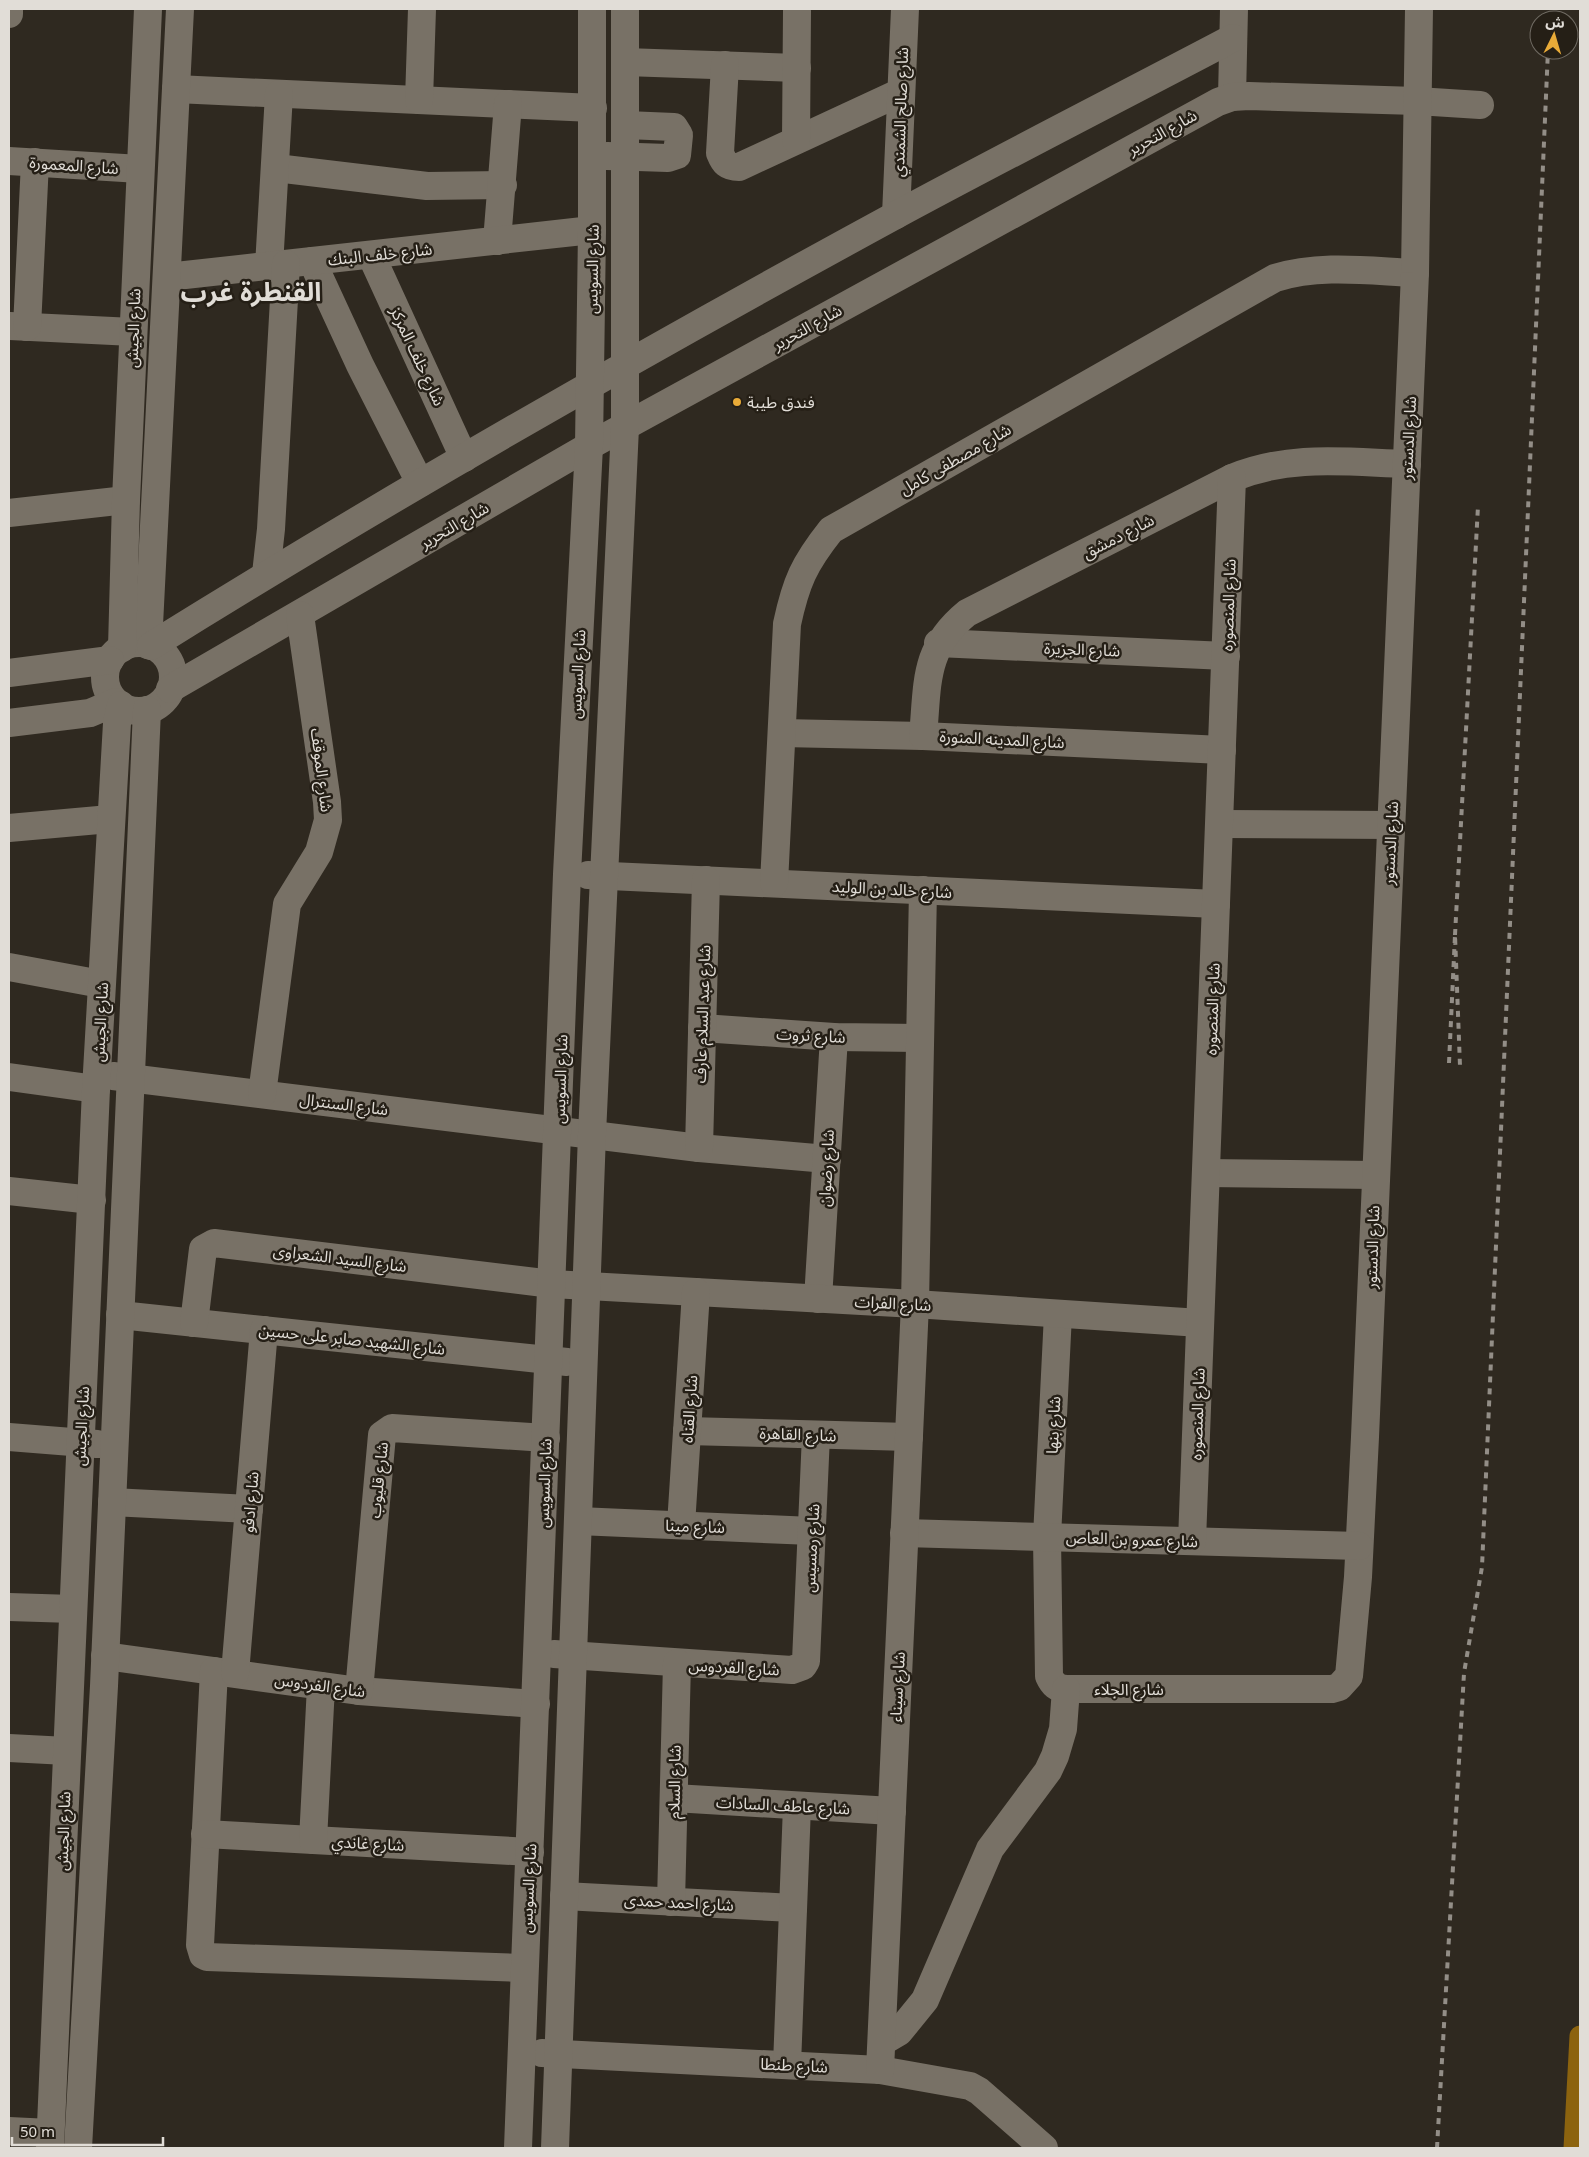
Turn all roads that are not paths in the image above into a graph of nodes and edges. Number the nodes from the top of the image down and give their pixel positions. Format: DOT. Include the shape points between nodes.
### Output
graph roads {
  1 [pos="9,9"];
  2 [pos="148,9"];
  3 [pos="180,9"];
  4 [pos="422,9"];
  5 [pos="592,9"];
  6 [pos="625,9"];
  7 [pos="905,9"];
  8 [pos="1234,9"];
  9 [pos="1419,9"];
  10 [pos="797,12"];
  11 [pos="9,14"];
  12 [pos="1233,38"];
  13 [pos="625,62"];
  14 [pos="726,65"];
  15 [pos="797,68"];
  16 [pos="176,90"];
  17 [pos="901,92"];
  18 [pos="279,94"];
  19 [pos="1232,97"];
  20 [pos="419,100"];
  21 [pos="1417,101"];
  22 [pos="508,104"];
  23 [pos="1480,105"];
  24 [pos="593,108"];
  25 [pos="626,126"];
  26 [pos="142,139"];
  27 [pos="796,140"];
  28 [pos="174,142"];
  29 [pos="593,156"];
  30 [pos="625,157"];
  31 [pos="22,161"];
  32 [pos="276,168"];
  33 [pos="140,169"];
  34 [pos="503,185"];
  35 [pos="896,215"];
  36 [pos="592,230"];
  37 [pos="497,241"];
  38 [pos="371,255"];
  39 [pos="289,264"];
  40 [pos="1415,272"];
  41 [pos="167,276"];
  42 [pos="18,326"];
  43 [pos="133,332"];
  44 [pos="625,366"];
  45 [pos="590,386"];
  46 [pos="624,427"];
  47 [pos="589,446"];
  48 [pos="464,458"];
  49 [pos="1407,464"];
  50 [pos="1232,478"];
  51 [pos="420,483"];
  52 [pos="126,500"];
  53 [pos="9,513"];
  54 [pos="266,574"];
  55 [pos="300,615"];
  56 [pos="938,643"];
  57 [pos="133,650"];
  58 [pos="1226,656"];
  59 [pos="9,674"];
  60 [pos="170,689"];
  61 [pos="128,706"];
  62 [pos="9,723"];
  63 [pos="782,733"];
  64 [pos="923,736"];
  65 [pos="1222,750"];
  66 [pos="110,819"];
  67 [pos="1220,824"];
  68 [pos="1391,825"];
  69 [pos="9,828"];
  70 [pos="567,874"];
  71 [pos="605,875"];
  72 [pos="706,880"];
  73 [pos="774,884"];
  74 [pos="923,890"];
  75 [pos="1216,904"];
  76 [pos="9,966"];
  77 [pos="102,984"];
  78 [pos="702,1028"];
  79 [pos="834,1037"];
  80 [pos="920,1038"];
  81 [pos="9,1077"];
  82 [pos="131,1079"];
  83 [pos="97,1082"];
  84 [pos="262,1094"];
  85 [pos="558,1130"];
  86 [pos="592,1134"];
  87 [pos="698,1148"];
  88 [pos="827,1159"];
  89 [pos="1206,1173"];
  90 [pos="1375,1175"];
  91 [pos="9,1192"];
  92 [pos="92,1200"];
  93 [pos="552,1284"];
  94 [pos="586,1286"];
  95 [pos="696,1292"];
  96 [pos="818,1299"];
  97 [pos="914,1304"];
  98 [pos="1058,1314"];
  99 [pos="120,1315"];
  100 [pos="194,1323"];
  101 [pos="1200,1323"];
  102 [pos="264,1330"];
  103 [pos="549,1360"];
  104 [pos="584,1364"];
  105 [pos="687,1431"];
  106 [pos="816,1434"];
  107 [pos="9,1437"];
  108 [pos="909,1437"];
  109 [pos="546,1438"];
  110 [pos="80,1443"];
  111 [pos="114,1446"];
  112 [pos="112,1502"];
  113 [pos="249,1509"];
  114 [pos="578,1520"];
  115 [pos="681,1525"];
  116 [pos="812,1531"];
  117 [pos="904,1533"];
  118 [pos="1047,1537"];
  119 [pos="1192,1541"];
  120 [pos="1359,1546"];
  121 [pos="9,1607"];
  122 [pos="73,1610"];
  123 [pos="538,1653"];
  124 [pos="573,1655"];
  125 [pos="105,1656"];
  126 [pos="806,1661"];
  127 [pos="677,1663"];
  128 [pos="224,1672"];
  129 [pos="1349,1676"];
  130 [pos="70,1685"];
  131 [pos="104,1686"];
  132 [pos="321,1686"];
  133 [pos="1066,1689"];
  134 [pos="359,1691"];
  135 [pos="536,1704"];
  136 [pos="9,1748"];
  137 [pos="67,1751"];
  138 [pos="674,1798"];
  139 [pos="797,1806"];
  140 [pos="892,1811"];
  141 [pos="206,1834"];
  142 [pos="313,1840"];
  143 [pos="530,1852"];
  144 [pos="564,1896"];
  145 [pos="671,1902"];
  146 [pos="793,1908"];
  147 [pos="524,1968"];
  148 [pos="882,2042"];
  149 [pos="520,2052"];
  150 [pos="559,2054"];
  151 [pos="787,2065"];
  152 [pos="880,2070"];
  153 [pos="9,2131"];
  154 [pos="50,2141"];
  155 [pos="78,2148"];
  156 [pos="518,2148"];
  157 [pos="555,2148"];
  158 [pos="1044,2148"];
  1 -- 11 [label="street"];
  2 -- 26 [label="street, شارع الجيش"];
  3 -- 16 [label="street, شارع الجيش"];
  4 -- 20 [label="street"];
  5 -- 24 [label="street, شارع السويس"];
  6 -- 13 [label="street, شارع السويس"];
  7 -- 17 [label="street, شارع صالح الشمندي"];
  8 -- 12 [label="street"];
  9 -- 21 [label="street, شارع الدستور"];
  10 -- 15 [label="street"];
  12 -- 19 [label="street"];
  12 -- 35 [label="street"];
  13 -- 14 [label="street"];
  13 -- 25 [label="street, شارع السويس"];
  14 -- 15 [label="street"];
  14 -- 27 [label="street" via="720,153 724,163 739,167"];
  15 -- 27 [label="street"];
  16 -- 18 [label="street"];
  16 -- 28 [label="street, شارع الجيش"];
  17 -- 27 [label="street"];
  17 -- 35 [label="street, شارع صالح الشمندي"];
  18 -- 20 [label="street"];
  18 -- 32 [label="street"];
  19 -- 21 [label="street, شارع التحرير"];
  19 -- 46 [label="street, شارع التحرير"];
  20 -- 22 [label="street"];
  21 -- 23 [label="street, شارع التحرير"];
  21 -- 40 [label="street, شارع الدستور"];
  22 -- 24 [label="street"];
  22 -- 34 [label="street"];
  24 -- 29 [label="street, شارع السويس"];
  25 -- 30 [label="street, شارع السويس"];
  25 -- 30 [label="street" via="674,127 679,134 679,142 677,155 673,158"];
  26 -- 28 [label="street"];
  26 -- 33 [label="street, شارع الجيش"];
  28 -- 41 [label="street, شارع الجيش"];
  29 -- 30 [label="street"];
  29 -- 36 [label="street, شارع السويس"];
  30 -- 44 [label="street, شارع السويس"];
  31 -- 33 [label="street, شارع المعمورة"];
  31 -- 42 [label="street"];
  32 -- 34 [label="street" via="427,186"];
  32 -- 39 [label="street"];
  33 -- 43 [label="street, شارع الجيش"];
  34 -- 37 [label="street"];
  35 -- 44 [label="street"];
  36 -- 37 [label="street, شارع خلف البنك"];
  36 -- 45 [label="street, شارع السويس"];
  37 -- 38 [label="street, شارع خلف البنك"];
  38 -- 39 [label="street, شارع خلف البنك"];
  38 -- 48 [label="street, شارع خلف المركز"];
  39 -- 41 [label="street, شارع خلف البنك"];
  39 -- 51 [label="street" via="360,365"];
  39 -- 54 [label="street" via="272,529"];
  40 -- 49 [label="street, شارع الدستور"];
  40 -- 63 [label="street, شارع مصطفى كامل" via="1321,269 1275,278 831,530 809,558 794,590 787,624"];
  41 -- 57 [label="street, شارع الجيش"];
  42 -- 43 [label="street"];
  43 -- 52 [label="street, شارع الجيش"];
  44 -- 45 [label="street"];
  44 -- 46 [label="street, شارع السويس"];
  45 -- 47 [label="street, شارع السويس"];
  45 -- 48 [label="street"];
  46 -- 47 [label="street, شارع التحرير"];
  46 -- 71 [label="street, شارع السويس"];
  47 -- 55 [label="street, شارع التحرير"];
  47 -- 70 [label="street, شارع السويس"];
  48 -- 51 [label="street"];
  49 -- 50 [label="street, شارع دمشق" via="1297,461 1258,467"];
  49 -- 68 [label="street, شارع الدستور"];
  50 -- 56 [label="street, شارع دمشق" via="967,613"];
  50 -- 58 [label="street, شارع المنصوره"];
  51 -- 54 [label="street"];
  52 -- 53 [label="street"];
  52 -- 57 [label="street, شارع الجيش"];
  54 -- 57 [label="street"];
  55 -- 60 [label="street, شارع التحرير"];
  55 -- 84 [label="street, شارع الموقف" via="328,820 318,852 287,904"];
  56 -- 58 [label="street, شارع الجزيرة"];
  56 -- 64 [label="street, شارع دمشق" via="929,674"];
  57 -- 59 [label="street"];
  57 -- 60 [label="street" via="167,659 172,668"];
  57 -- 61 [label="street, شارع الجيش" via="105,678 110,695"];
  58 -- 65 [label="street, شارع المنصوره"];
  60 -- 61 [label="street" via="162,702"];
  61 -- 62 [label="street"];
  61 -- 66 [label="street, شارع الجيش" via="116,723"];
  61 -- 82 [label="street, شارع الجيش"];
  63 -- 64 [label="street, شارع المدينه المنورة"];
  63 -- 73 [label="street, شارع مصطفى كامل"];
  64 -- 65 [label="street, شارع المدينه المنورة"];
  65 -- 67 [label="street, شارع المنصوره"];
  66 -- 69 [label="street"];
  66 -- 77 [label="street, شارع الجيش"];
  67 -- 68 [label="street"];
  67 -- 75 [label="street, شارع المنصوره"];
  68 -- 90 [label="street, شارع الدستور"];
  70 -- 71 [label="street, شارع خالد بن الوليد"];
  70 -- 85 [label="street, شارع السويس"];
  71 -- 72 [label="street, شارع خالد بن الوليد"];
  71 -- 86 [label="street, شارع السويس"];
  72 -- 73 [label="street, شارع خالد بن الوليد"];
  72 -- 78 [label="street, شارع عبد السلام عارف"];
  73 -- 74 [label="street, شارع خالد بن الوليد"];
  74 -- 75 [label="street, شارع خالد بن الوليد"];
  74 -- 80 [label="street, شارع سيناء"];
  75 -- 89 [label="street, شارع المنصوره"];
  76 -- 77 [label="street"];
  77 -- 83 [label="street, شارع الجيش"];
  78 -- 79 [label="street, شارع ثروت"];
  78 -- 87 [label="street, شارع عبد السلام عارف"];
  79 -- 80 [label="street, شارع ثروت"];
  79 -- 88 [label="street, شارع رضوان"];
  80 -- 97 [label="street, شارع سيناء"];
  81 -- 83 [label="street, شارع السنترال"];
  82 -- 83 [label="street, شارع السنترال"];
  82 -- 84 [label="street, شارع السنترال"];
  82 -- 99 [label="street, شارع الجيش"];
  83 -- 92 [label="street, شارع الجيش"];
  84 -- 85 [label="street, شارع السنترال"];
  85 -- 86 [label="street, شارع السنترال"];
  85 -- 93 [label="street, شارع السويس"];
  86 -- 87 [label="street, شارع السنترال"];
  86 -- 94 [label="street, شارع السويس"];
  87 -- 88 [label="street, شارع السنترال"];
  88 -- 96 [label="street, شارع رضوان"];
  89 -- 90 [label="street"];
  89 -- 101 [label="street, شارع المنصوره"];
  90 -- 120 [label="street, شارع الدستور"];
  91 -- 92 [label="street"];
  92 -- 110 [label="street, شارع الجيش"];
  93 -- 94 [label="street, شارع الفرات"];
  93 -- 100 [label="street, شارع السيد الشعراوى" via="210,1243 202,1252"];
  93 -- 103 [label="street, شارع السويس"];
  94 -- 95 [label="street, شارع الفرات"];
  94 -- 104 [label="street, شارع السويس"];
  95 -- 96 [label="street, شارع الفرات"];
  95 -- 105 [label="street, شارع القناه"];
  96 -- 97 [label="street, شارع الفرات"];
  97 -- 98 [label="street, شارع الفرات"];
  97 -- 108 [label="street, شارع سيناء"];
  98 -- 101 [label="street, شارع الفرات"];
  98 -- 118 [label="street, شارع بنها"];
  99 -- 100 [label="street, شارع الشهيد صابر على حسين"];
  99 -- 111 [label="street, شارع الجيش"];
  100 -- 102 [label="street, شارع الشهيد صابر على حسين"];
  101 -- 119 [label="street, شارع المنصوره"];
  102 -- 103 [label="street, شارع الشهيد صابر على حسين"];
  102 -- 113 [label="street, شارع ادفو"];
  103 -- 104 [label="street, شارع الشهيد صابر على حسين"];
  103 -- 109 [label="street, شارع السويس"];
  104 -- 114 [label="street, شارع السويس"];
  105 -- 106 [label="street, شارع القاهرة"];
  105 -- 115 [label="street, شارع القناه"];
  106 -- 108 [label="street, شارع القاهرة"];
  106 -- 116 [label="street, شارع رمسيس"];
  107 -- 110 [label="street"];
  108 -- 117 [label="street, شارع سيناء"];
  109 -- 123 [label="street, شارع السويس"];
  109 -- 134 [label="street, شارع قليوب" via="392,1428 382,1435"];
  110 -- 111 [label="street"];
  110 -- 122 [label="street, شارع الجيش"];
  111 -- 112 [label="street, شارع الجيش"];
  112 -- 113 [label="street"];
  112 -- 125 [label="street, شارع الجيش"];
  113 -- 128 [label="street, شارع ادفو"];
  114 -- 115 [label="street, شارع مينا"];
  114 -- 124 [label="street, شارع السويس"];
  115 -- 116 [label="street, شارع مينا"];
  116 -- 126 [label="street, شارع رمسيس"];
  117 -- 118 [label="street, شارع عمرو بن العاص"];
  117 -- 140 [label="street, شارع سيناء"];
  118 -- 119 [label="street, شارع عمرو بن العاص"];
  118 -- 133 [label="street" via="1049,1676 1058,1688"];
  119 -- 120 [label="street, شارع عمرو بن العاص"];
  120 -- 129 [label="street, شارع الدستور"];
  121 -- 122 [label="street"];
  122 -- 130 [label="street, شارع الجيش"];
  123 -- 124 [label="street, شارع الفردوس"];
  123 -- 135 [label="street, شارع السويس"];
  124 -- 127 [label="street, شارع الفردوس"];
  124 -- 144 [label="street, شارع السويس"];
  125 -- 128 [label="street, شارع الفردوس"];
  125 -- 131 [label="street, شارع الجيش"];
  126 -- 127 [label="street, شارع الفردوس" via="803,1666 792,1670"];
  127 -- 138 [label="street, شارع السلام"];
  128 -- 132 [label="street, شارع الفردوس"];
  128 -- 141 [label="street, شارع ادفو"];
  129 -- 133 [label="street, شارع الجلاء" via="1339,1687 1332,1689"];
  130 -- 131 [label="street"];
  130 -- 137 [label="street, شارع الجيش"];
  131 -- 155 [label="street, شارع الجيش"];
  132 -- 134 [label="street, شارع الفردوس"];
  132 -- 142 [label="street"];
  133 -- 148 [label="street" via="1063,1729 1048,1771 990,1849 925,2000 899,2032"];
  134 -- 135 [label="street, شارع الفردوس"];
  135 -- 143 [label="street, شارع السويس"];
  136 -- 137 [label="street"];
  137 -- 154 [label="street, شارع الجيش"];
  138 -- 139 [label="street, شارع عاطف السادات"];
  138 -- 145 [label="street, شارع السلام"];
  139 -- 140 [label="street, شارع عاطف السادات"];
  139 -- 146 [label="street"];
  140 -- 148 [label="street, شارع سيناء"];
  141 -- 142 [label="street, شارع غاندي"];
  141 -- 147 [label="street, شارع ادفو" via="200,1945 207,1957"];
  142 -- 143 [label="street, شارع غاندي"];
  143 -- 147 [label="street, شارع السويس"];
  144 -- 145 [label="street, شارع احمد حمدى"];
  144 -- 150 [label="street, شارع السويس"];
  145 -- 146 [label="street, شارع احمد حمدى"];
  146 -- 151 [label="street"];
  147 -- 149 [label="street, شارع السويس"];
  148 -- 152 [label="street, شارع سيناء"];
  149 -- 150 [label="street, شارع طنطا"];
  149 -- 156 [label="street, شارع السويس"];
  150 -- 151 [label="street, شارع طنطا"];
  150 -- 157 [label="street, شارع السويس"];
  151 -- 152 [label="street, شارع طنطا"];
  152 -- 158 [label="street, شارع طنطا" via="970,2086"];
  153 -- 154 [label="street"];
}
